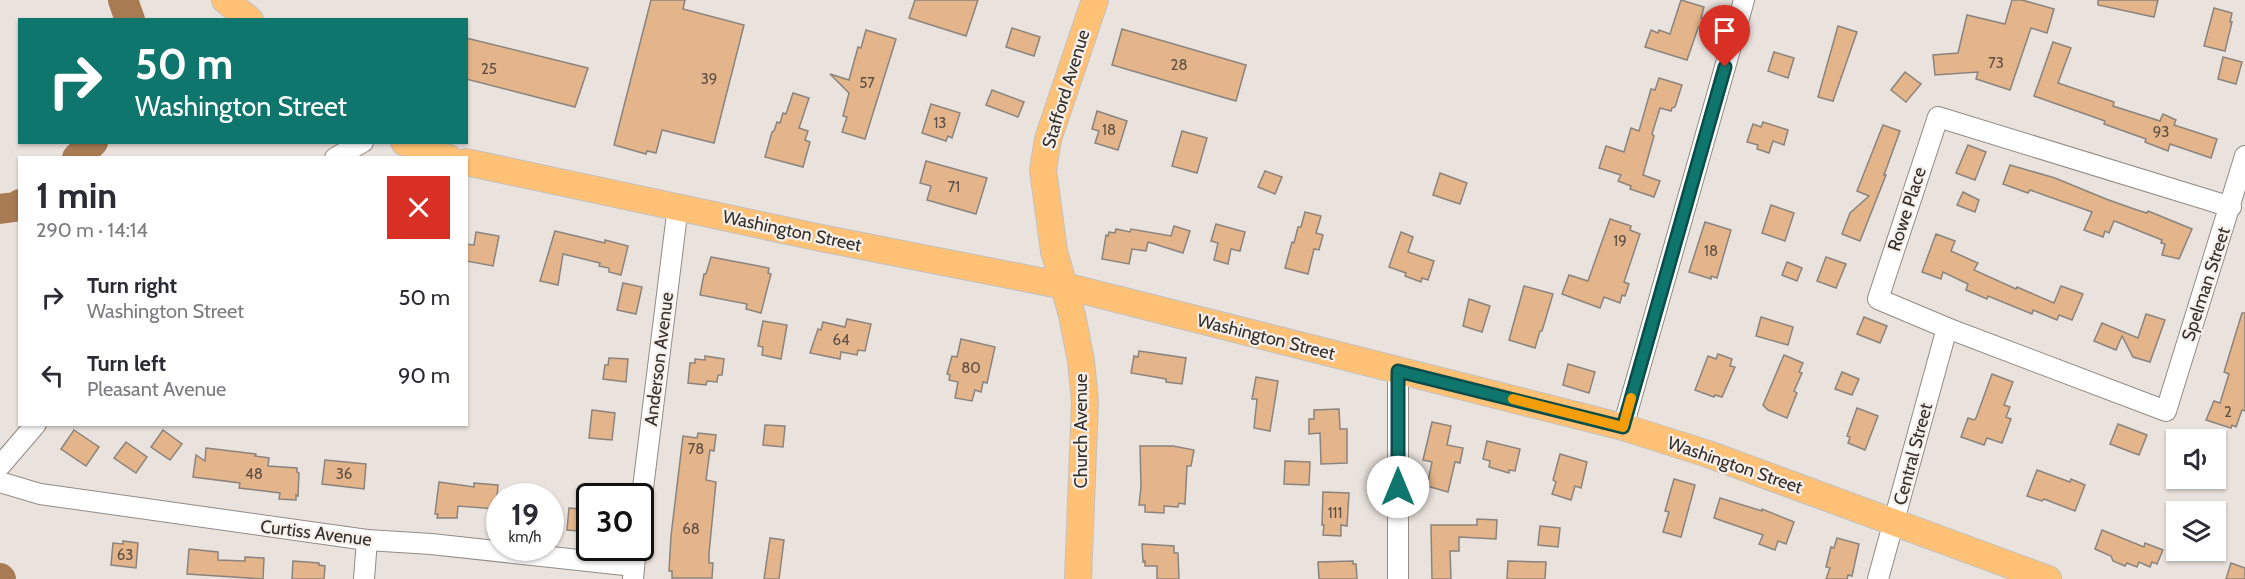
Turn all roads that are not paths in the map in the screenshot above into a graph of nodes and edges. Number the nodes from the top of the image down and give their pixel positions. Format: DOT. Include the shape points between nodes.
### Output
graph roads {
  1 [pos="225,0"];
  2 [pos="1095,0"];
  3 [pos="1744,0"];
  4 [pos="248,18"];
  5 [pos="360,144"];
  6 [pos="408,144"];
  7 [pos="338,156"];
  8 [pos="442,156"];
  9 [pos="2245,156"];
  10 [pos="468,162"];
  11 [pos="678,206"];
  12 [pos="2231,207"];
  13 [pos="1065,286"];
  14 [pos="1947,328"];
  15 [pos="1398,371"];
  16 [pos="2166,411"];
  17 [pos="34,426"];
  18 [pos="1623,427"];
  19 [pos="0,466"];
  20 [pos="0,482"];
  21 [pos="644,483"];
  22 [pos="1894,522"];
  23 [pos="367,540"];
  24 [pos="634,564"];
  25 [pos="364,579"];
  26 [pos="1078,579"];
  27 [pos="1398,579"];
  28 [pos="1878,579"];
  29 [pos="2048,579"];
  1 -- 4 [label="main road"];
  2 -- 13 [label="main road, Stafford Avenue" via="1048,139 1043,170 1054,251"];
  3 -- 18 [label="street"];
  5 -- 7 [label="street"];
  6 -- 8 [label="main road"];
  9 -- 12 [label="street, Spelman Street"];
  10 -- 11 [label="main road, Washington Street"];
  11 -- 13 [label="main road, Washington Street"];
  11 -- 21 [label="street, Anderson Avenue"];
  12 -- 14 [label="street, Rowe Place" via="1938,117 1878,299"];
  12 -- 16 [label="street, Spelman Street"];
  13 -- 15 [label="main road, Washington Street"];
  13 -- 26 [label="main road, Church Avenue" via="1085,401"];
  14 -- 16 [label="street, Rowe Place"];
  14 -- 22 [label="street, Central Street"];
  15 -- 18 [label="main road, Washington Street"];
  15 -- 27 [label="street"];
  17 -- 19 [label="street"];
  18 -- 22 [label="main road, Washington Street"];
  20 -- 23 [label="street, Curtiss Avenue" via="40,494"];
  22 -- 28 [label="street, Central Street"];
  22 -- 29 [label="main road, Washington Street"];
  23 -- 24 [label="street, Curtiss Avenue"];
  23 -- 25 [label="street"];
}
